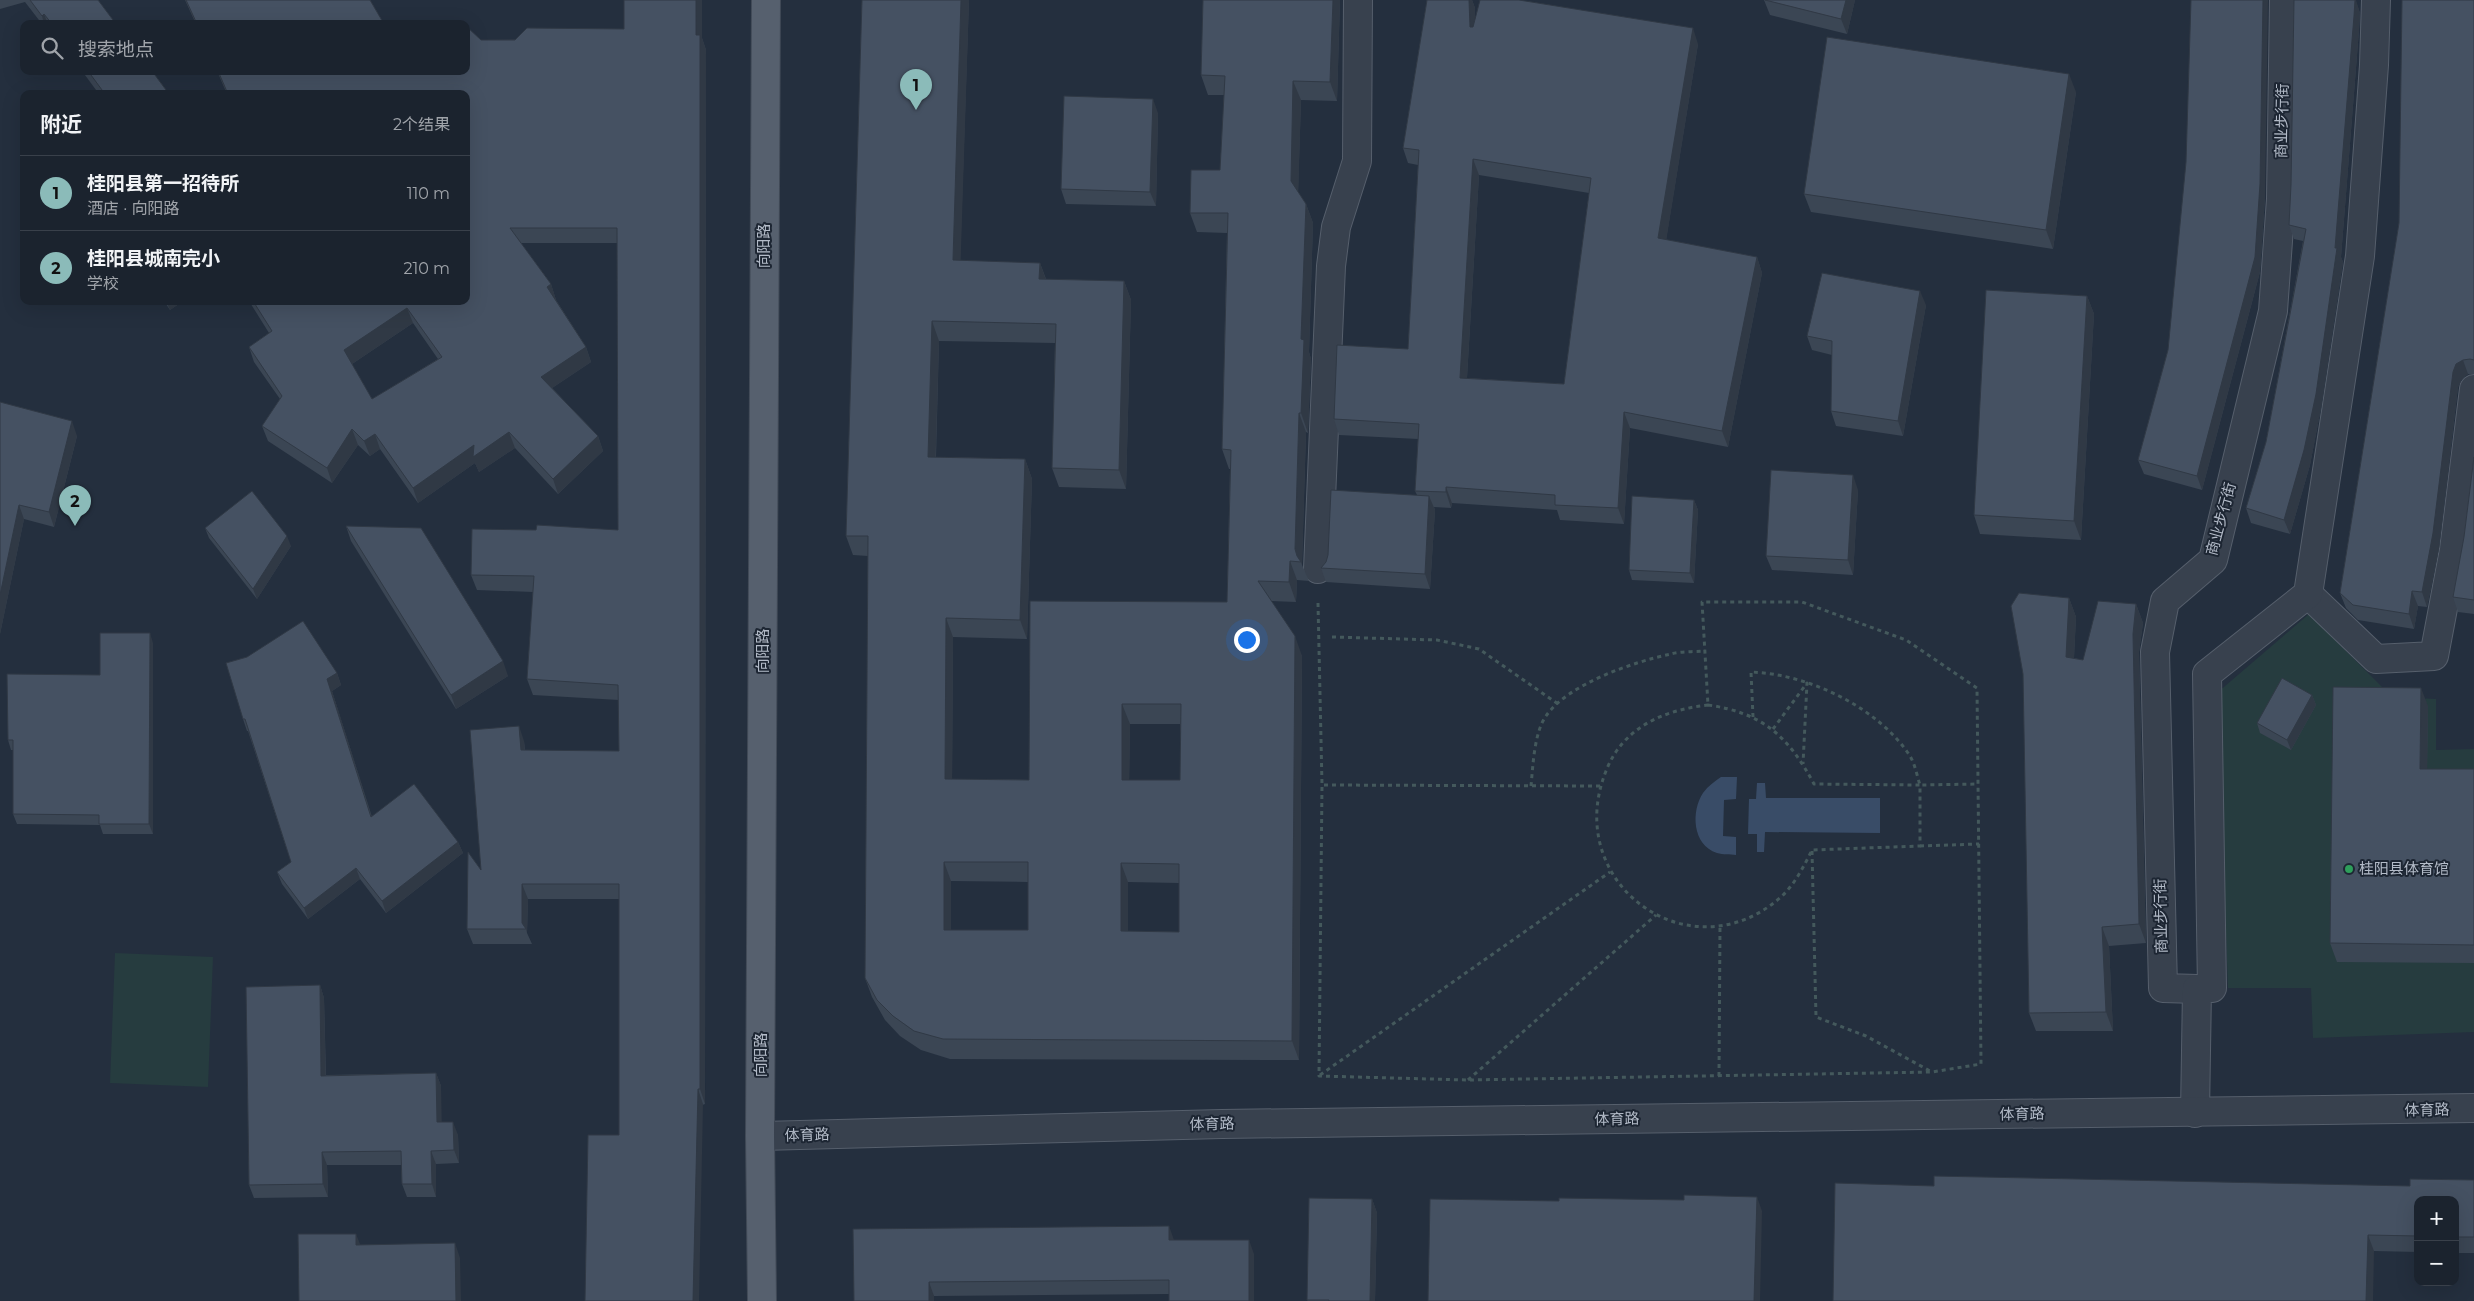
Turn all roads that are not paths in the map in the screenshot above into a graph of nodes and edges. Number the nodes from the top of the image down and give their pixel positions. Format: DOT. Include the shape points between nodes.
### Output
graph roads {
  1 [pos="766,0"];
  2 [pos="1358,0"];
  3 [pos="2284,0"];
  4 [pos="2376,0"];
  5 [pos="2474,389"];
  6 [pos="1318,569"];
  7 [pos="2308,594"];
  8 [pos="2196,989"];
  9 [pos="2474,1108"];
  10 [pos="2195,1113"];
  11 [pos="760,1136"];
  12 [pos="762,1301"];
  1 -- 11 [label="main road, 向阳路"];
  2 -- 6 [label="street" via="1357,161 1336,227 1331,266"];
  3 -- 8 [label="street, 商业步行街" via="2281,199 2273,311 2213,560 2164,601 2155,652 2163,988"];
  4 -- 7 [label="street" via="2360,256"];
  5 -- 7 [label="street" via="2454,550 2434,656 2376,659"];
  7 -- 8 [label="street" via="2207,674 2212,988"];
  8 -- 10 [label="street"];
  9 -- 10 [label="street, 体育路"];
  10 -- 11 [label="street, 体育路" via="1222,1124"];
  11 -- 12 [label="main road, 向阳路"];
}
